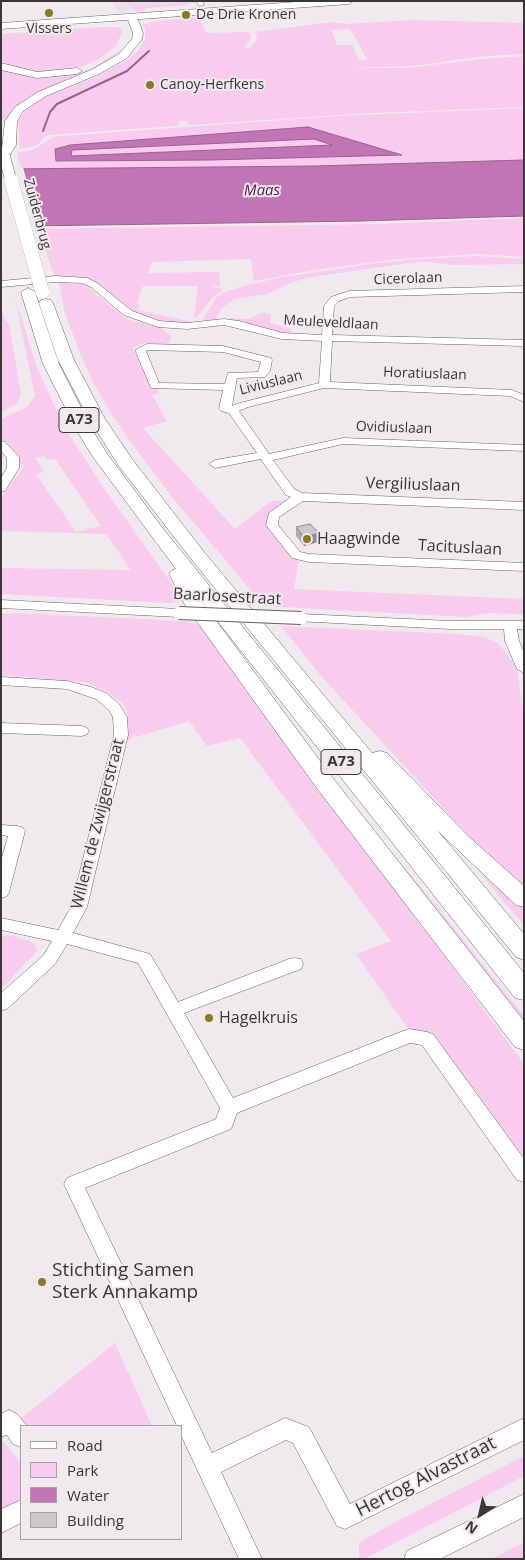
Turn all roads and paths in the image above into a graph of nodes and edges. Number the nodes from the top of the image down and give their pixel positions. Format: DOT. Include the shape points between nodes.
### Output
graph roads {
  1 [pos="349,1"];
  2 [pos="127,15"];
  3 [pos="1,28"];
  4 [pos="1,66"];
  5 [pos="4,148"];
  6 [pos="1,192"];
  7 [pos="1,284"];
  8 [pos="524,289"];
  9 [pos="35,292"];
  10 [pos="175,326"];
  11 [pos="327,338"];
  12 [pos="524,343"];
  13 [pos="170,348"];
  14 [pos="324,385"];
  15 [pos="229,386"];
  16 [pos="524,399"];
  17 [pos="233,410"];
  18 [pos="1,444"];
  19 [pos="524,448"];
  20 [pos="265,457"];
  21 [pos="215,464"];
  22 [pos="1,488"];
  23 [pos="300,497"];
  24 [pos="524,506"];
  25 [pos="158,534"];
  26 [pos="524,568"];
  27 [pos="1,604"];
  28 [pos="517,628"];
  29 [pos="524,669"];
  30 [pos="2,685"];
  31 [pos="314,697"];
  32 [pos="1,728"];
  33 [pos="82,731"];
  34 [pos="1,830"];
  35 [pos="1,892"];
  36 [pos="524,899"];
  37 [pos="1,924"];
  38 [pos="64,937"];
  39 [pos="524,952"];
  40 [pos="295,964"];
  41 [pos="524,991"];
  42 [pos="1,1004"];
  43 [pos="174,1010"];
  44 [pos="524,1040"];
  45 [pos="230,1108"];
  46 [pos="524,1174"];
  47 [pos="184,1426"];
  48 [pos="1,1427"];
  49 [pos="524,1428"];
  50 [pos="20,1435"];
  51 [pos="208,1467"];
  52 [pos="524,1505"];
  53 [pos="20,1512"];
  54 [pos="1,1522"];
  55 [pos="251,1559"];
  56 [pos="415,1559"];
  1 -- 2 [label="main road"];
  2 -- 3 [label="main road"];
  2 -- 4 [label="highway" via="125,39 121,45 109,57 88,68 66,74 37,75"];
  2 -- 5 [label="highway, A73" via="138,34 123,56 95,72 42,94 19,109 11,121"];
  5 -- 9 [label="highway, Zuiderbrug / A73, bridge"];
  6 -- 9 [label="highway, Zuiderbrug / A73" via="20,260"];
  7 -- 10 [label="street, Meuleveldlaan" via="84,280 141,320"];
  8 -- 11 [label="street, Cicerolaan" via="349,294 335,299 329,306"];
  9 -- 25 [label="highway, A73" via="51,364 85,432"];
  9 -- 31 [label="highway, A73" via="97,419 125,462"];
  10 -- 11 [label="street, Meuleveldlaan" via="224,322 282,336"];
  10 -- 13 [label="street"];
  11 -- 12 [label="street, Meuleveldlaan"];
  11 -- 14 [label="street, Liviuslaan"];
  13 -- 15 [label="street" via="147,347 140,350 155,386"];
  13 -- 15 [label="street" via="223,350 267,360 265,372 261,375 232,375"];
  14 -- 16 [label="street, Horatiuslaan" via="512,393"];
  14 -- 17 [label="street, Liviuslaan"];
  15 -- 17 [label="street" via="225,409"];
  17 -- 20 [label="street, Liviuslaan"];
  18 -- 22 [label="street" via="12,457 13,468"];
  19 -- 20 [label="street, Ovidiuslaan" via="343,441"];
  20 -- 21 [label="street"];
  20 -- 23 [label="street, Liviuslaan" via="290,492"];
  23 -- 24 [label="street, Vergiliuslaan"];
  23 -- 26 [label="street, Tacituslaan" via="273,516 272,525 296,555"];
  25 -- 41 [label="highway, A73"];
  25 -- 44 [label="highway, A73" via="194,605 324,782"];
  27 -- 28 [label="street, Baarlosestraat, bridge"];
  28 -- 29 [label="street" via="512,641"];
  30 -- 38 [label="street, Willem de Zwijgerstraat" via="68,685 101,696 120,717 121,735 92,860 79,907"];
  31 -- 36 [label="highway, A73" via="397,774 460,841"];
  31 -- 39 [label="highway, A73"];
  32 -- 33 [label="street"];
  34 -- 35 [label="street" via="18,831"];
  37 -- 38 [label="street"];
  38 -- 42 [label="street, Willem de Zwijgerstraat" via="49,960"];
  38 -- 43 [label="street" via="144,958"];
  40 -- 43 [label="street"];
  43 -- 45 [label="street"];
  45 -- 46 [label="street" via="409,1036 427,1039"];
  45 -- 47 [label="street" via="224,1124 74,1184"];
  47 -- 51 [label="street"];
  48 -- 50 [label="street" via="9,1421"];
  49 -- 51 [label="street, Hertog Alvastraat" via="345,1518 301,1435 285,1429"];
  51 -- 55 [label="street"];
  52 -- 56 [label="street"];
  53 -- 54 [label="street"];
}
